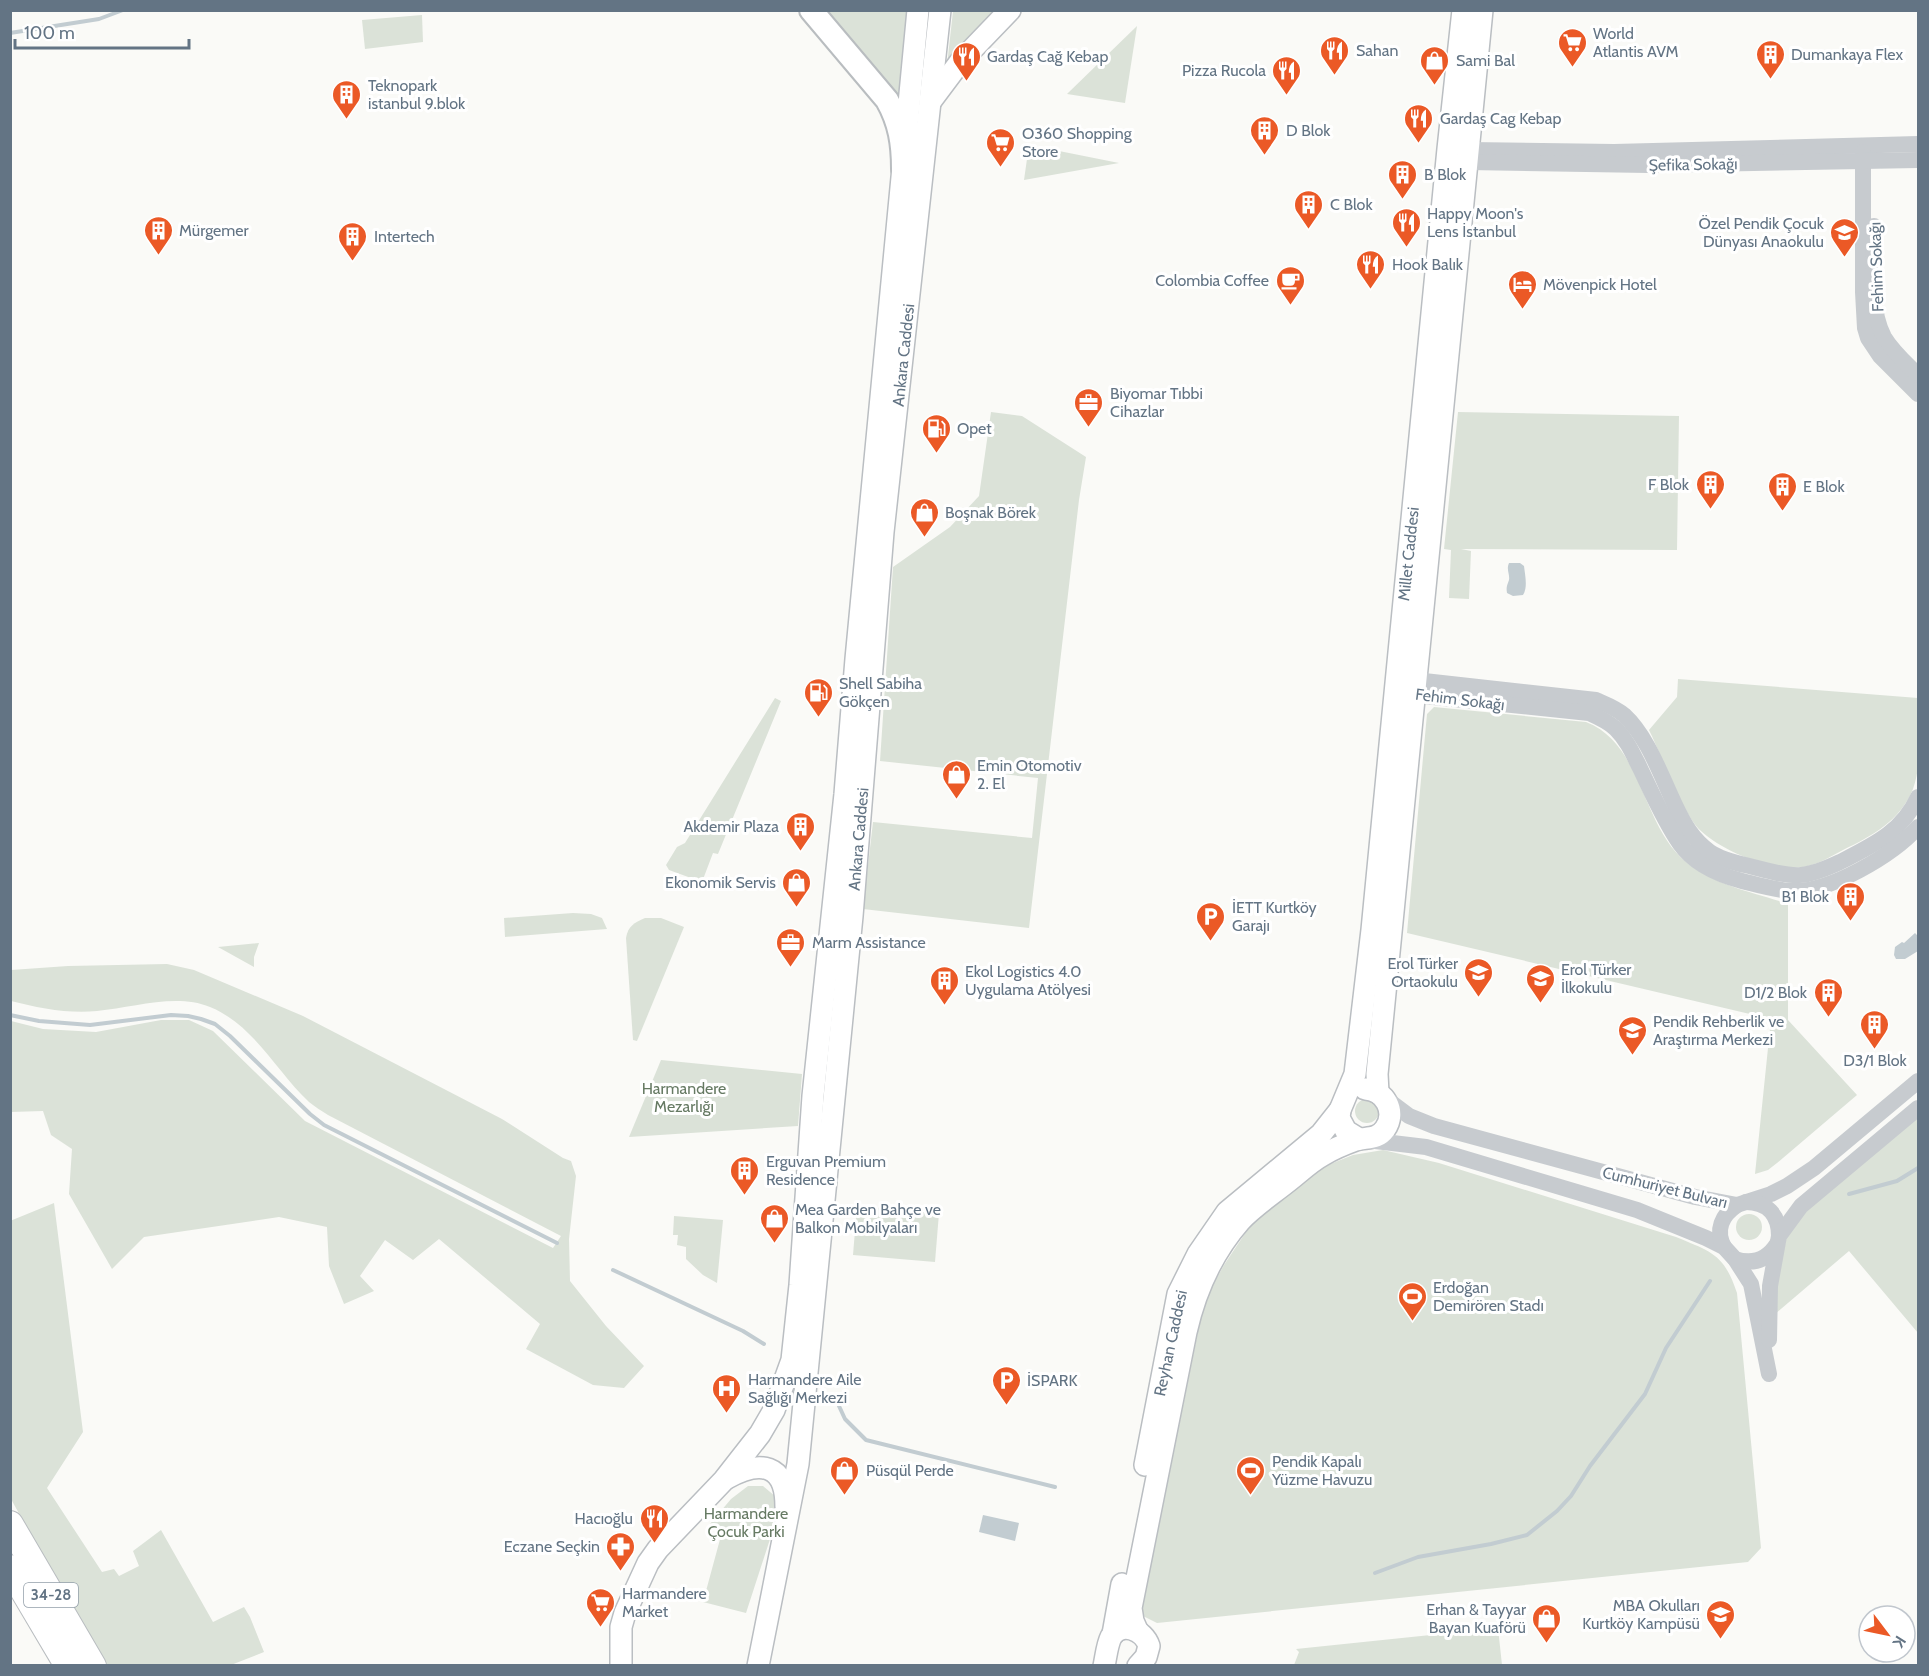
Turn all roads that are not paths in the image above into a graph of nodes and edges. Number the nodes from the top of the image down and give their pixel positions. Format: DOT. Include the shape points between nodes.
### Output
graph roads {
  1 [pos="811,10"];
  2 [pos="918,10"];
  3 [pos="940,10"];
  4 [pos="1010,10"];
  5 [pos="1463,10"];
  6 [pos="1482,10"];
  7 [pos="930,103"];
  8 [pos="1918,144"];
  9 [pos="1868,153"];
  10 [pos="1458,156"];
  11 [pos="1918,160"];
  12 [pos="903,169"];
  13 [pos="1918,375"];
  14 [pos="1918,394"];
  15 [pos="1408,688"];
  16 [pos="1918,797"];
  17 [pos="1918,828"];
  18 [pos="1918,1081"];
  19 [pos="1382,1096"];
  20 [pos="1343,1103"];
  21 [pos="1918,1108"];
  22 [pos="1363,1139"];
  23 [pos="1741,1204"];
  24 [pos="1778,1240"];
  25 [pos="1730,1253"];
  26 [pos="724,1480"];
  27 [pos="787,1522"];
  28 [pos="10,1524"];
  29 [pos="10,1568"];
  30 [pos="1137,1630"];
  31 [pos="1111,1654"];
  32 [pos="68,1665"];
  33 [pos="93,1665"];
  34 [pos="621,1665"];
  35 [pos="758,1665"];
  36 [pos="1138,1665"];
  1 -- 12 [label="highway" via="887,100 903,139"];
  2 -- 12 [label="main road, Ankara Caddesi"];
  3 -- 7 [label="main road, Ankara Caddesi"];
  4 -- 7 [label="main road" via="960,62"];
  5 -- 10 [label="main road, Millet Caddesi"];
  6 -- 10 [label="main road, Millet Caddesi"];
  7 -- 27 [label="main road, Ankara Caddesi" via="883,532 852,916 798,1464"];
  8 -- 9 [label="street, Şefika Sokağı"];
  9 -- 10 [label="street, Şefika Sokağı" via="1648,165"];
  9 -- 11 [label="street, Şefika Sokağı"];
  9 -- 13 [label="street, Fehim Sokağı" via="1876,316 1891,348"];
  9 -- 14 [label="street, Fehim Sokağı" via="1865,328 1880,356"];
  10 -- 15 [label="main road, Millet Caddesi"];
  12 -- 26 [label="main road, Ankara Caddesi" via="813,1096 793,1350 774,1410"];
  15 -- 16 [label="street, Fehim Sokağı" via="1596,700 1608,705 1622,713 1636,729 1687,829 1702,847 1736,863 1784,875 1818,872 1881,841 1904,820"];
  15 -- 17 [label="street, Fehim Sokağı" via="1589,713 1603,719 1625,739 1681,846 1703,865 1731,878 1792,891 1820,887 1890,852"];
  15 -- 19 [label="main road, Millet Caddesi" via="1378,1064"];
  15 -- 20 [label="main road, Millet Caddesi" via="1355,1074"];
  18 -- 23 [label="street, Cumhuriyet Bulvarı" via="1815,1168 1772,1194"];
  19 -- 20 [label="main road" via="1362,1089"];
  19 -- 22 [label="main road" via="1390,1113 1386,1128 1381,1134"];
  19 -- 23 [label="street, Cumhuriyet Bulvarı" via="1409,1116 1434,1126 1695,1197"];
  20 -- 22 [label="main road" via="1340,1118 1346,1131"];
  20 -- 31 [label="main road, Reyhan Caddesi" via="1321,1134 1227,1212 1198,1254 1178,1294"];
  21 -- 24 [label="street" via="1801,1206"];
  22 -- 25 [label="street, Cumhuriyet Bulvarı" via="1426,1147 1637,1210 1706,1238"];
  22 -- 30 [label="main road, Reyhan Caddesi" via="1321,1155 1240,1221 1197,1293 1131,1608"];
  23 -- 24 [label="street" via="1755,1202 1771,1210 1779,1226"];
  23 -- 25 [label="street" via="1723,1218 1720,1227 1720,1236"];
  24 -- 25 [label="street" via="1772,1252 1755,1262 1745,1262"];
  24 -- 25 [label="street" via="1770,1286 1769,1374 1751,1284"];
  26 -- 27 [label="main road" via="750,1467 774,1472 784,1485"];
  26 -- 34 [label="main road" via="648,1563 621,1627"];
  27 -- 35 [label="main road, Ankara Caddesi"];
  28 -- 33 [label="highway, 34-28"];
  29 -- 32 [label="highway, 34-28"];
  30 -- 31 [label="main road" via="1123,1629"];
  30 -- 36 [label="main road, Reyhan Caddesi" via="1149,1646 1146,1658"];
}
